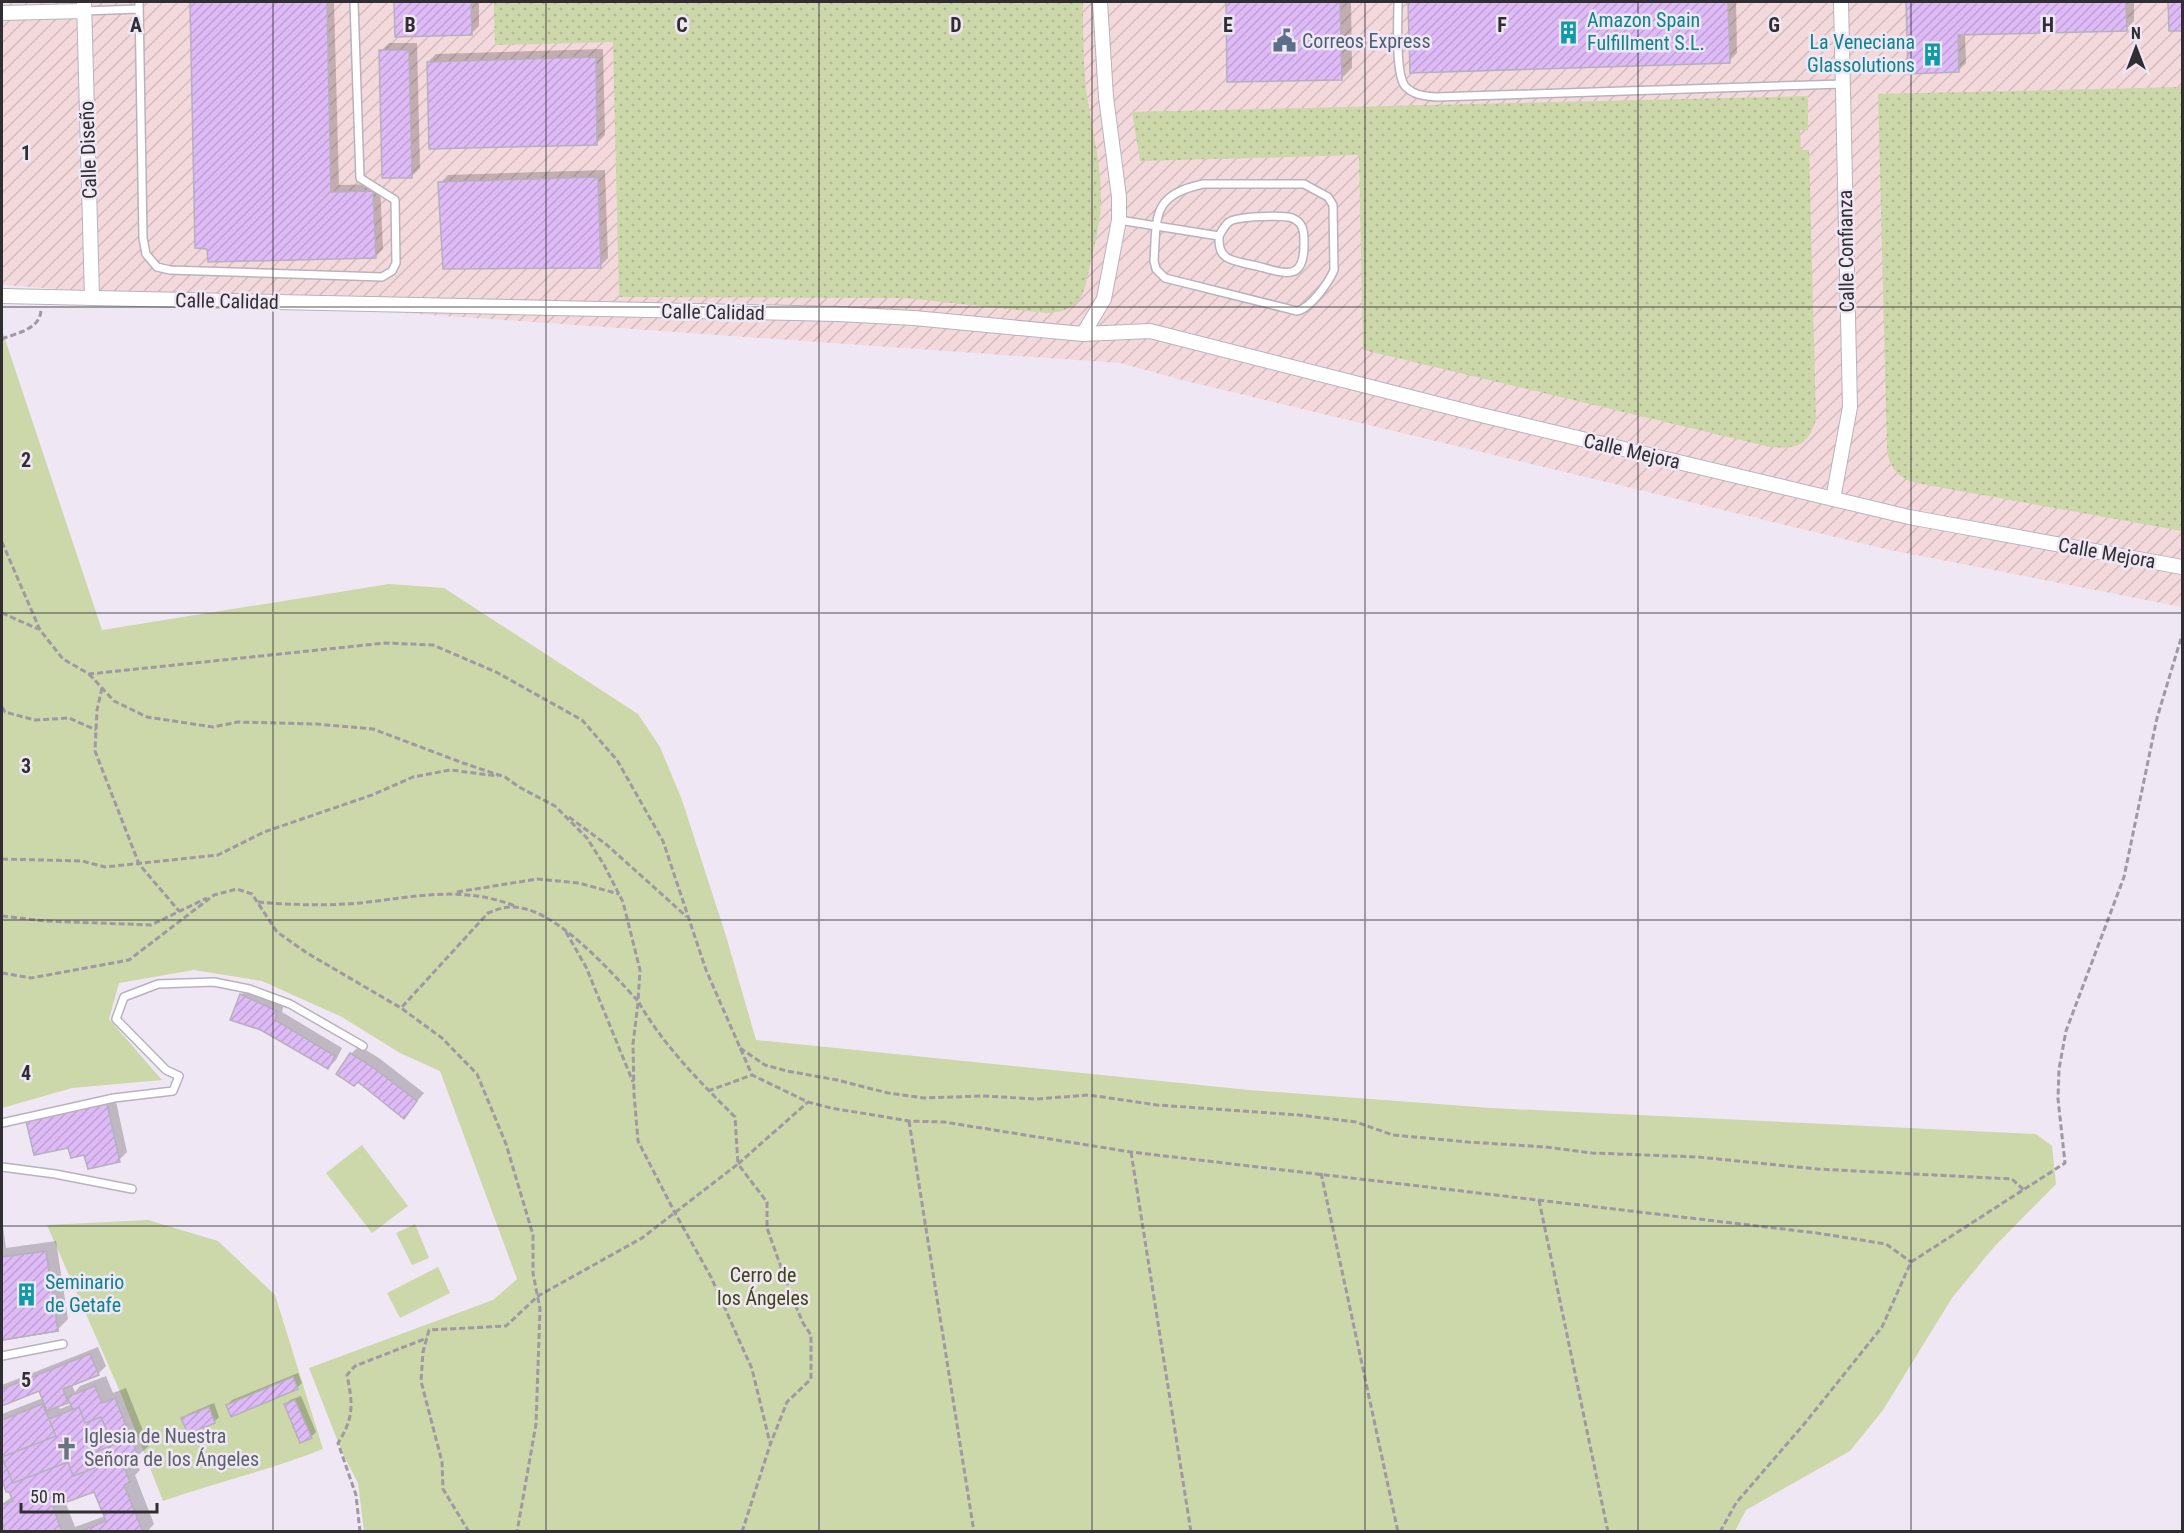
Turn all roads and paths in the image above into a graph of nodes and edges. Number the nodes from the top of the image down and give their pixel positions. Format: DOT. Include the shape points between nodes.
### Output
graph roads {
  1 [pos="354,2"];
  2 [pos="1100,2"];
  3 [pos="1398,2"];
  4 [pos="1841,2"];
  5 [pos="139,5"];
  6 [pos="84,6"];
  7 [pos="2,13"];
  8 [pos="1843,84"];
  9 [pos="1119,220"];
  10 [pos="1156,226"];
  11 [pos="1219,237"];
  12 [pos="2,296"];
  13 [pos="42,298"];
  14 [pos="92,298"];
  15 [pos="1083,334"];
  16 [pos="2,339"];
  17 [pos="1833,499"];
  18 [pos="2,542"];
  19 [pos="2182,567"];
  20 [pos="2,613"];
  21 [pos="40,630"];
  22 [pos="2182,635"];
  23 [pos="89,674"];
  24 [pos="102,688"];
  25 [pos="2,707"];
  26 [pos="96,730"];
  27 [pos="505,777"];
  28 [pos="560,811"];
  29 [pos="2,859"];
  30 [pos="140,864"];
  31 [pos="443,894"];
  32 [pos="619,894"];
  33 [pos="214,895"];
  34 [pos="258,902"];
  35 [pos="525,910"];
  36 [pos="179,911"];
  37 [pos="2,916"];
  38 [pos="689,918"];
  39 [pos="565,930"];
  40 [pos="2,973"];
  41 [pos="638,1001"];
  42 [pos="401,1008"];
  43 [pos="363,1046"];
  44 [pos="740,1048"];
  45 [pos="752,1075"];
  46 [pos="634,1083"];
  47 [pos="708,1091"];
  48 [pos="808,1102"];
  49 [pos="909,1120"];
  50 [pos="2,1123"];
  51 [pos="1131,1152"];
  52 [pos="738,1164"];
  53 [pos="2,1167"];
  54 [pos="1321,1173"];
  55 [pos="132,1189"];
  56 [pos="2024,1190"];
  57 [pos="1539,1200"];
  58 [pos="675,1213"];
  59 [pos="1911,1262"];
  60 [pos="538,1296"];
  61 [pos="427,1338"];
  62 [pos="63,1344"];
  63 [pos="2,1356"];
  64 [pos="770,1445"];
  65 [pos="360,1532"];
  66 [pos="469,1532"];
  67 [pos="517,1532"];
  68 [pos="742,1532"];
  69 [pos="974,1532"];
  70 [pos="1191,1532"];
  71 [pos="1398,1532"];
  72 [pos="1608,1532"];
  73 [pos="1720,1532"];
  1 -- 5 [label="lane" via="360,178 395,200 396,263 382,277 157,267 146,254 143,238"];
  2 -- 9 [label="street"];
  3 -- 8 [label="lane" via="1400,75 1406,86 1422,96"];
  4 -- 8 [label="street, Calle Confianza"];
  5 -- 6 [label="lane"];
  6 -- 7 [label="street"];
  6 -- 14 [label="street, Calle Diseño"];
  8 -- 17 [label="street, Calle Confianza" via="1850,407"];
  9 -- 10 [label="lane"];
  9 -- 15 [label="street" via="1104,299"];
  10 -- 10 [label="lane" via="1154,261 1165,278 1297,311 1305,310 1334,270 1333,205 1328,197 1304,184 1191,187 1166,201 1158,210"];
  10 -- 11 [label="lane"];
  11 -- 11 [label="lane" via="1219,249 1226,258 1282,273 1294,272 1302,265 1304,230 1291,218 1237,218 1223,228"];
  12 -- 13 [label="street, Calle Calidad"];
  13 -- 14 [label="street, Calle Calidad"];
  13 -- 16 [label="path" via="40,319 34,326"];
  14 -- 15 [label="street, Calle Calidad" via="838,315"];
  15 -- 17 [label="street, Calle Mejora" via="1150,332"];
  17 -- 19 [label="street, Calle Mejora" via="1909,517"];
  18 -- 21 [label="path"];
  20 -- 21 [label="path"];
  21 -- 23 [label="path" via="63,658"];
  22 -- 56 [label="path" via="2157,717 2124,878 2066,1031 2058,1099 2065,1163"];
  23 -- 24 [label="path"];
  23 -- 38 [label="path" via="385,644 433,645 496,672 582,720 617,760 663,841"];
  24 -- 26 [label="path"];
  24 -- 27 [label="path" via="114,701 147,717 213,727 238,722 373,729"];
  25 -- 26 [label="path" via="5,712 35,720 69,718"];
  26 -- 30 [label="path" via="96,751"];
  27 -- 28 [label="path"];
  27 -- 30 [label="path" via="450,770 414,777 264,832 218,855"];
  28 -- 32 [label="path" via="587,838"];
  28 -- 38 [label="path" via="607,845"];
  29 -- 30 [label="path" via="82,861 105,867"];
  30 -- 36 [label="path"];
  31 -- 32 [label="path" via="537,879 579,883"];
  31 -- 34 [label="path" via="321,905"];
  31 -- 35 [label="path" via="498,900"];
  32 -- 41 [label="path" via="640,970"];
  33 -- 34 [label="path" via="237,889 252,894"];
  33 -- 36 [label="path"];
  33 -- 40 [label="path" via="129,960 31,978"];
  34 -- 42 [label="path" via="277,932"];
  35 -- 39 [label="path" via="549,918"];
  35 -- 42 [label="path" via="502,908 488,914"];
  36 -- 37 [label="path" via="151,925"];
  38 -- 44 [label="path" via="706,970"];
  39 -- 41 [label="path"];
  39 -- 46 [label="path" via="586,967"];
  41 -- 46 [label="path"];
  41 -- 47 [label="path" via="653,1027"];
  42 -- 60 [label="path" via="442,1038 477,1074 506,1144 533,1234 533,1273"];
  43 -- 50 [label="lane" via="290,1004 249,989 214,982 158,984 124,997 116,1019 166,1070 179,1076 173,1091 114,1098"];
  44 -- 45 [label="path"];
  44 -- 56 [label="path" via="765,1065 787,1071 924,1098 1036,1099 1089,1095 1157,1105 1356,1122 1393,1135 1468,1142 1592,1153 1719,1158 1817,1169 2012,1179"];
  45 -- 47 [label="path"];
  45 -- 48 [label="path"];
  46 -- 58 [label="path" via="638,1141"];
  47 -- 52 [label="path" via="735,1117"];
  48 -- 49 [label="path"];
  48 -- 52 [label="path"];
  49 -- 51 [label="path" via="944,1122"];
  49 -- 69 [label="path"];
  51 -- 54 [label="path"];
  51 -- 70 [label="path"];
  52 -- 58 [label="path"];
  52 -- 64 [label="path" via="767,1202 767,1228 791,1295 811,1335 811,1379 787,1402"];
  53 -- 55 [label="lane"];
  54 -- 57 [label="path"];
  54 -- 71 [label="path"];
  56 -- 59 [label="path"];
  57 -- 59 [label="path" via="1886,1244"];
  57 -- 72 [label="path"];
  58 -- 60 [label="path" via="642,1238"];
  58 -- 64 [label="path" via="711,1277 752,1369"];
  59 -- 73 [label="path" via="1882,1327 1736,1503"];
  60 -- 61 [label="path" via="506,1326 429,1330"];
  60 -- 67 [label="path" via="536,1424"];
  61 -- 65 [label="path" via="355,1366 347,1375 352,1414 338,1443 356,1495"];
  61 -- 66 [label="path" via="421,1381 442,1462 443,1489"];
  62 -- 63 [label="lane"];
  64 -- 68 [label="path"];
}
